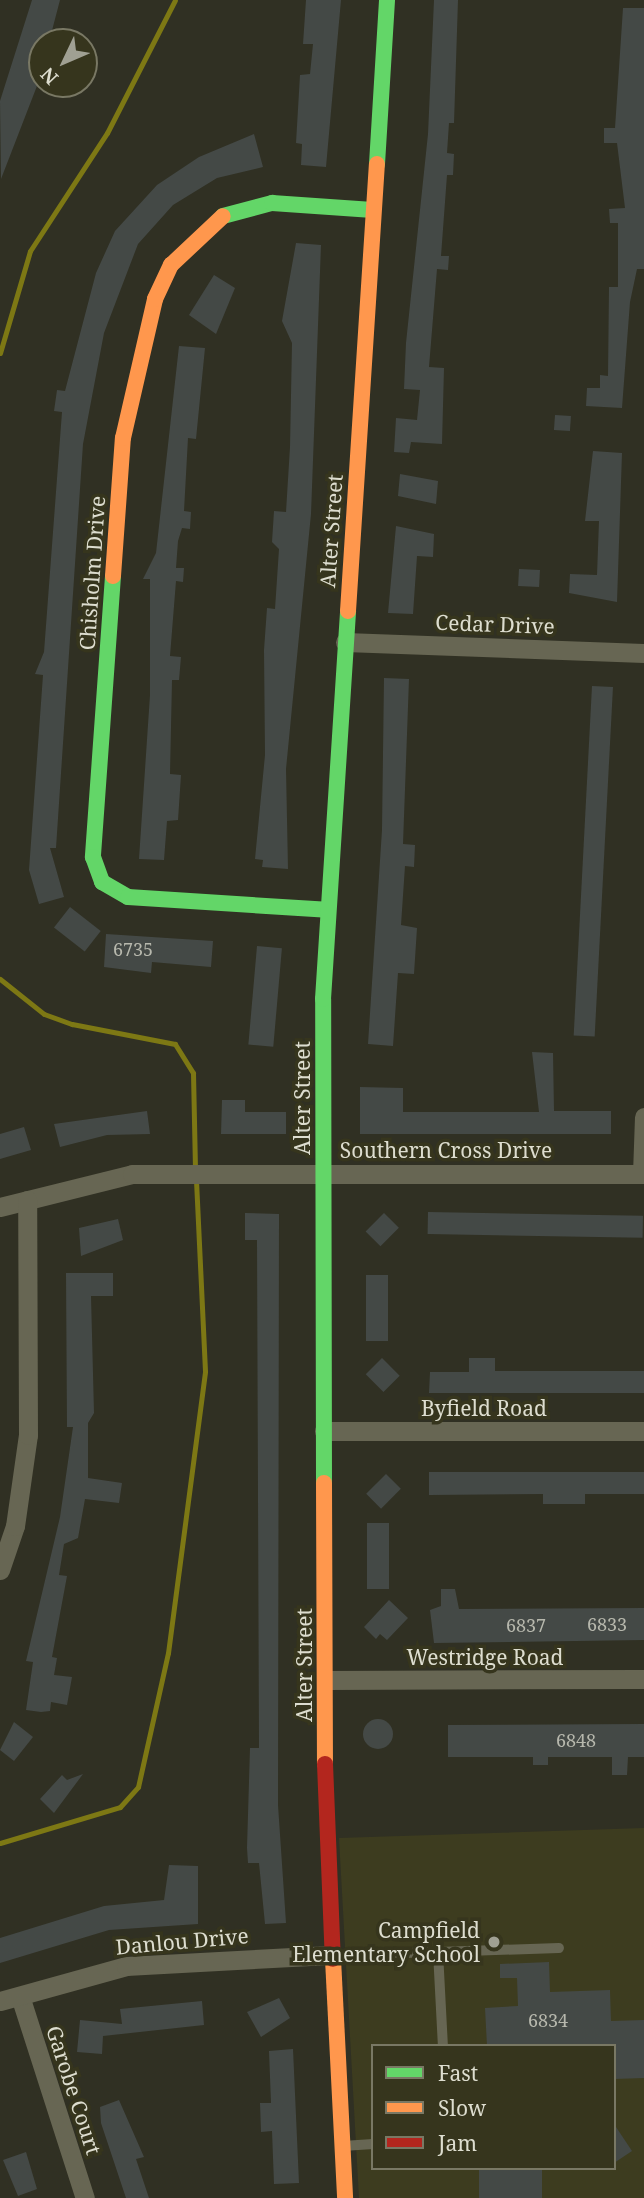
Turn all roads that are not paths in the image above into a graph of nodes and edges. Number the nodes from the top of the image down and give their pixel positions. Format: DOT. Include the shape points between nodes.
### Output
graph roads {
  1 [pos="387,0"];
  2 [pos="373,210"];
  3 [pos="345,642"];
  4 [pos="644,653"];
  5 [pos="327,910"];
  6 [pos="644,1117"];
  7 [pos="322,1172"];
  8 [pos="643,1174"];
  9 [pos="27,1200"];
  10 [pos="0,1207"];
  11 [pos="324,1431"];
  12 [pos="644,1431"];
  13 [pos="0,1570"];
  14 [pos="644,1679"];
  15 [pos="326,1680"];
  16 [pos="559,1948"];
  17 [pos="438,1952"];
  18 [pos="330,1955"];
  19 [pos="20,1996"];
  20 [pos="0,2001"];
  21 [pos="443,2044"];
  22 [pos="371,2144"];
  23 [pos="342,2146"];
  24 [pos="85,2198"];
  25 [pos="345,2198"];
  1 -- 2 [label="street, Alter Street"];
  2 -- 3 [label="street, Alter Street"];
  2 -- 5 [label="street, Chisholm Drive" via="272,203 219,217 171,265 155,299 123,438 93,857 102,882 128,897"];
  3 -- 4 [label="street, Cedar Drive"];
  3 -- 5 [label="street, Alter Street"];
  5 -- 7 [label="street, Alter Street"];
  6 -- 8 [label="street"];
  7 -- 8 [label="street, Southern Cross Drive"];
  7 -- 9 [label="street, Southern Cross Drive" via="210,1171 100,1179"];
  7 -- 11 [label="street, Alter Street"];
  9 -- 10 [label="street, Southern Cross Drive"];
  9 -- 13 [label="street" via="28,1435 15,1526"];
  11 -- 12 [label="street, Byfield Road"];
  11 -- 15 [label="street, Alter Street"];
  14 -- 15 [label="street, Westridge Road"];
  15 -- 18 [label="street, Alter Street"];
  16 -- 17 [label="lane"];
  17 -- 18 [label="lane"];
  17 -- 21 [label="lane"];
  18 -- 19 [label="street, Danlou Drive" via="153,1963"];
  18 -- 23 [label="street, Alter Street"];
  19 -- 20 [label="street, Danlou Drive"];
  19 -- 24 [label="street, Garobe Court"];
  22 -- 23 [label="lane"];
  23 -- 25 [label="street, Alter Street"];
}
